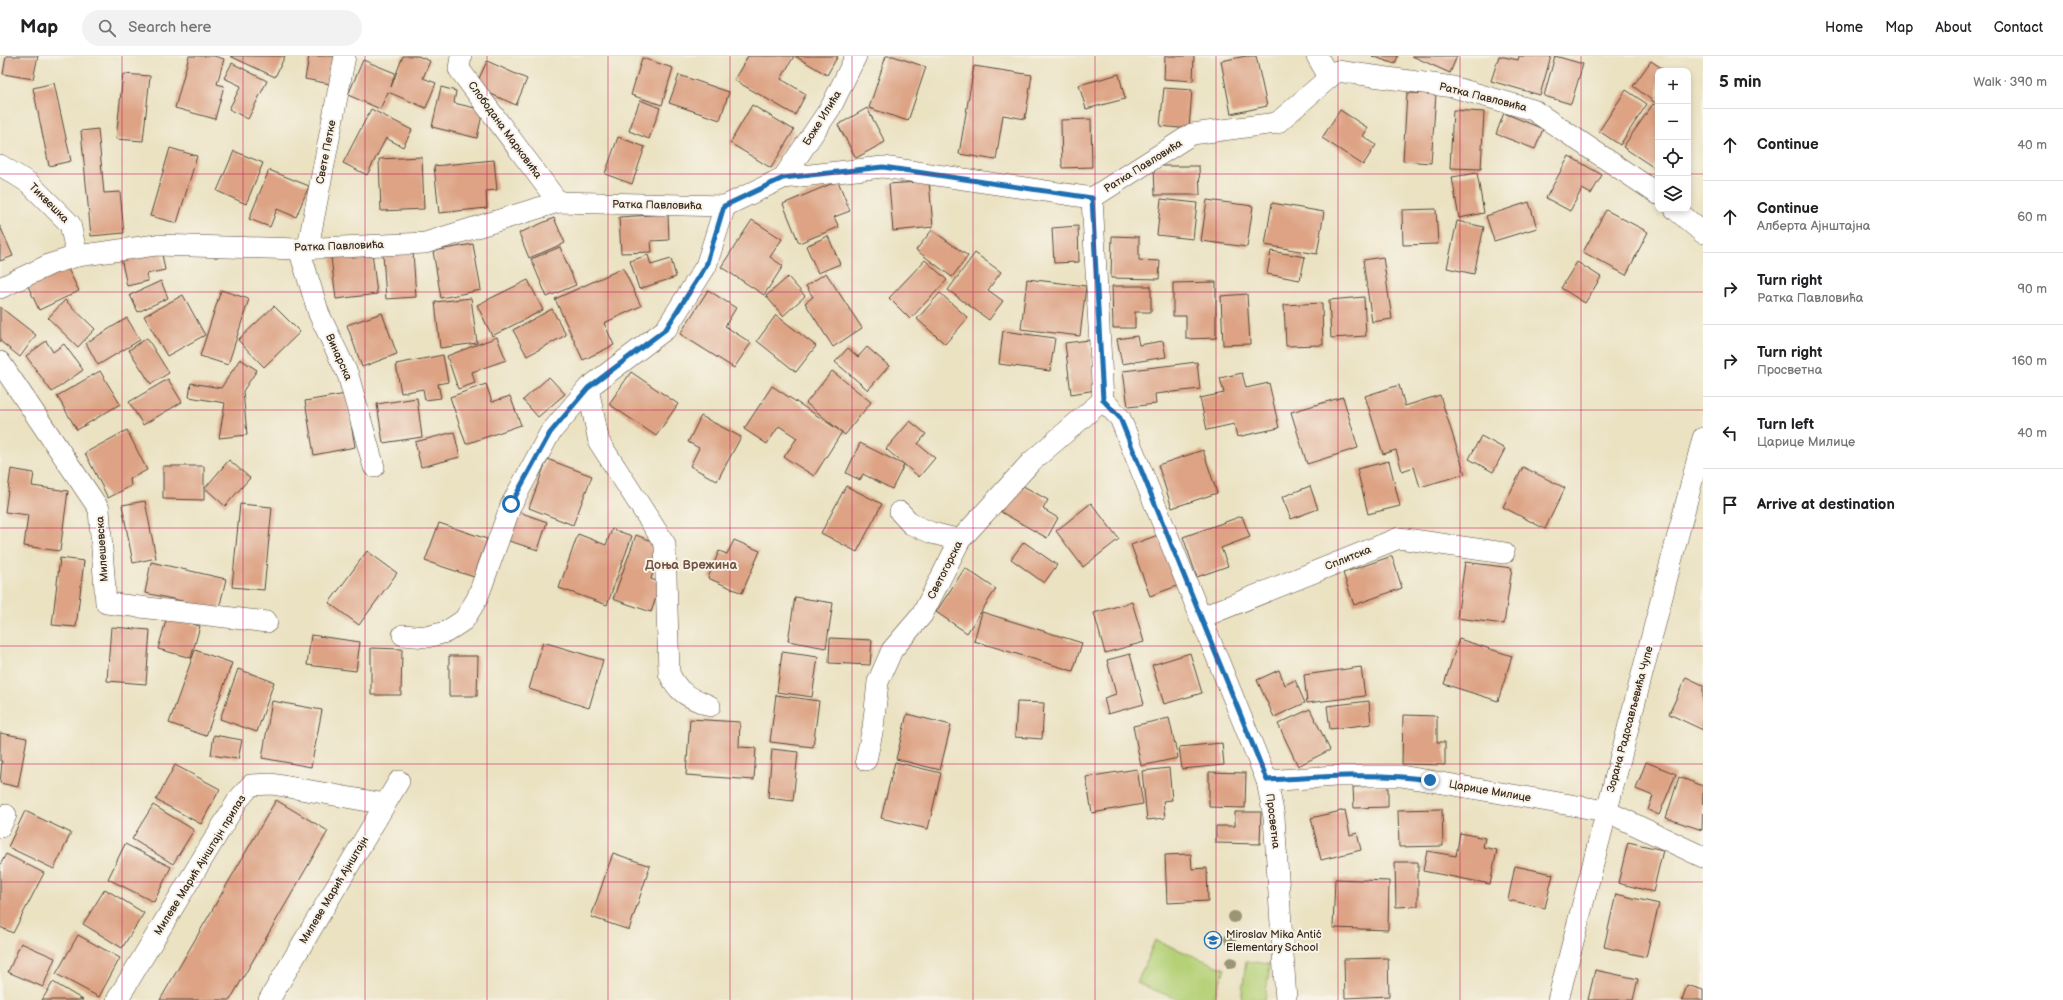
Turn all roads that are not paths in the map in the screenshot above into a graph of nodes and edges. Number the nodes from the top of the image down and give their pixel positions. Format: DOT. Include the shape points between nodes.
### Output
graph roads {
  1 [pos="345,56"];
  2 [pos="461,56"];
  3 [pos="856,56"];
  4 [pos="1317,56"];
  5 [pos="1329,77"];
  6 [pos="0,165"];
  7 [pos="783,178"];
  8 [pos="1655,192"];
  9 [pos="1092,198"];
  10 [pos="558,202"];
  11 [pos="724,206"];
  12 [pos="1678,212"];
  13 [pos="1703,233"];
  14 [pos="303,248"];
  15 [pos="77,256"];
  16 [pos="0,288"];
  17 [pos="0,362"];
  18 [pos="588,388"];
  19 [pos="1103,400"];
  20 [pos="1703,438"];
  21 [pos="374,467"];
  22 [pos="900,512"];
  23 [pos="960,540"];
  24 [pos="1504,553"];
  25 [pos="1200,618"];
  26 [pos="267,622"];
  27 [pos="403,635"];
  28 [pos="710,706"];
  29 [pos="866,760"];
  30 [pos="1267,780"];
  31 [pos="399,782"];
  32 [pos="385,804"];
  33 [pos="1606,811"];
  34 [pos="1703,857"];
  35 [pos="117,1000"];
  36 [pos="269,1000"];
  37 [pos="1286,1000"];
  38 [pos="1558,1000"];
  1 -- 14 [label="street, Свете Петке"];
  2 -- 10 [label="street, Слободана Марковића" via="459,69"];
  3 -- 7 [label="street, Боже Илића" via="831,107"];
  4 -- 5 [label="street"];
  5 -- 8 [label="street, Ратка Павловића" via="1337,71 1453,87 1533,110"];
  5 -- 9 [label="street, Ратка Павловића" via="1277,123 1192,134"];
  6 -- 15 [label="street, Тиквешка" via="29,182 70,224"];
  7 -- 9 [label="street, Ратка Павловића" via="883,167"];
  7 -- 11 [label="street, Ратка Павловића"];
  9 -- 19 [label="street"];
  10 -- 11 [label="street, Ратка Павловића"];
  10 -- 14 [label="street, Ратка Павловића" via="425,243"];
  11 -- 18 [label="street" via="706,266 666,329"];
  12 -- 13 [label="street"];
  14 -- 15 [label="street, Ратка Павловића" via="156,246"];
  14 -- 21 [label="street, Винарска" via="319,314 348,375"];
  15 -- 16 [label="street, Ратка Павловића" via="51,264"];
  17 -- 26 [label="street, Милешевска" via="99,509 106,603"];
  18 -- 27 [label="street" via="550,433 511,504 477,599 464,620 446,632 427,637"];
  18 -- 28 [label="street" via="599,442 665,544 669,673 675,686 683,694"];
  19 -- 23 [label="street, Светогорска" via="1031,462"];
  19 -- 25 [label="street, Просветна" via="1120,418"];
  20 -- 33 [label="street, Зорана Радосављевића Чупе"];
  22 -- 23 [label="street" via="911,524 932,533"];
  23 -- 29 [label="street, Светогорска" via="922,615 892,650 878,682 873,728"];
  24 -- 25 [label="street, Сплитска" via="1399,538"];
  25 -- 30 [label="street, Просветна"];
  30 -- 33 [label="street, Царице Милице" via="1401,776"];
  30 -- 37 [label="street, Просветна" via="1274,817"];
  31 -- 32 [label="street, Милеве Марић Ајнштајн"];
  32 -- 35 [label="street, Милеве Марић Ајнштајн прилаз" via="272,784 251,785 238,800"];
  32 -- 36 [label="street, Милеве Марић Ајнштајн"];
  33 -- 34 [label="street, Царице Милице"];
  33 -- 38 [label="street, Зорана Радосављевића Чупе"];
}
